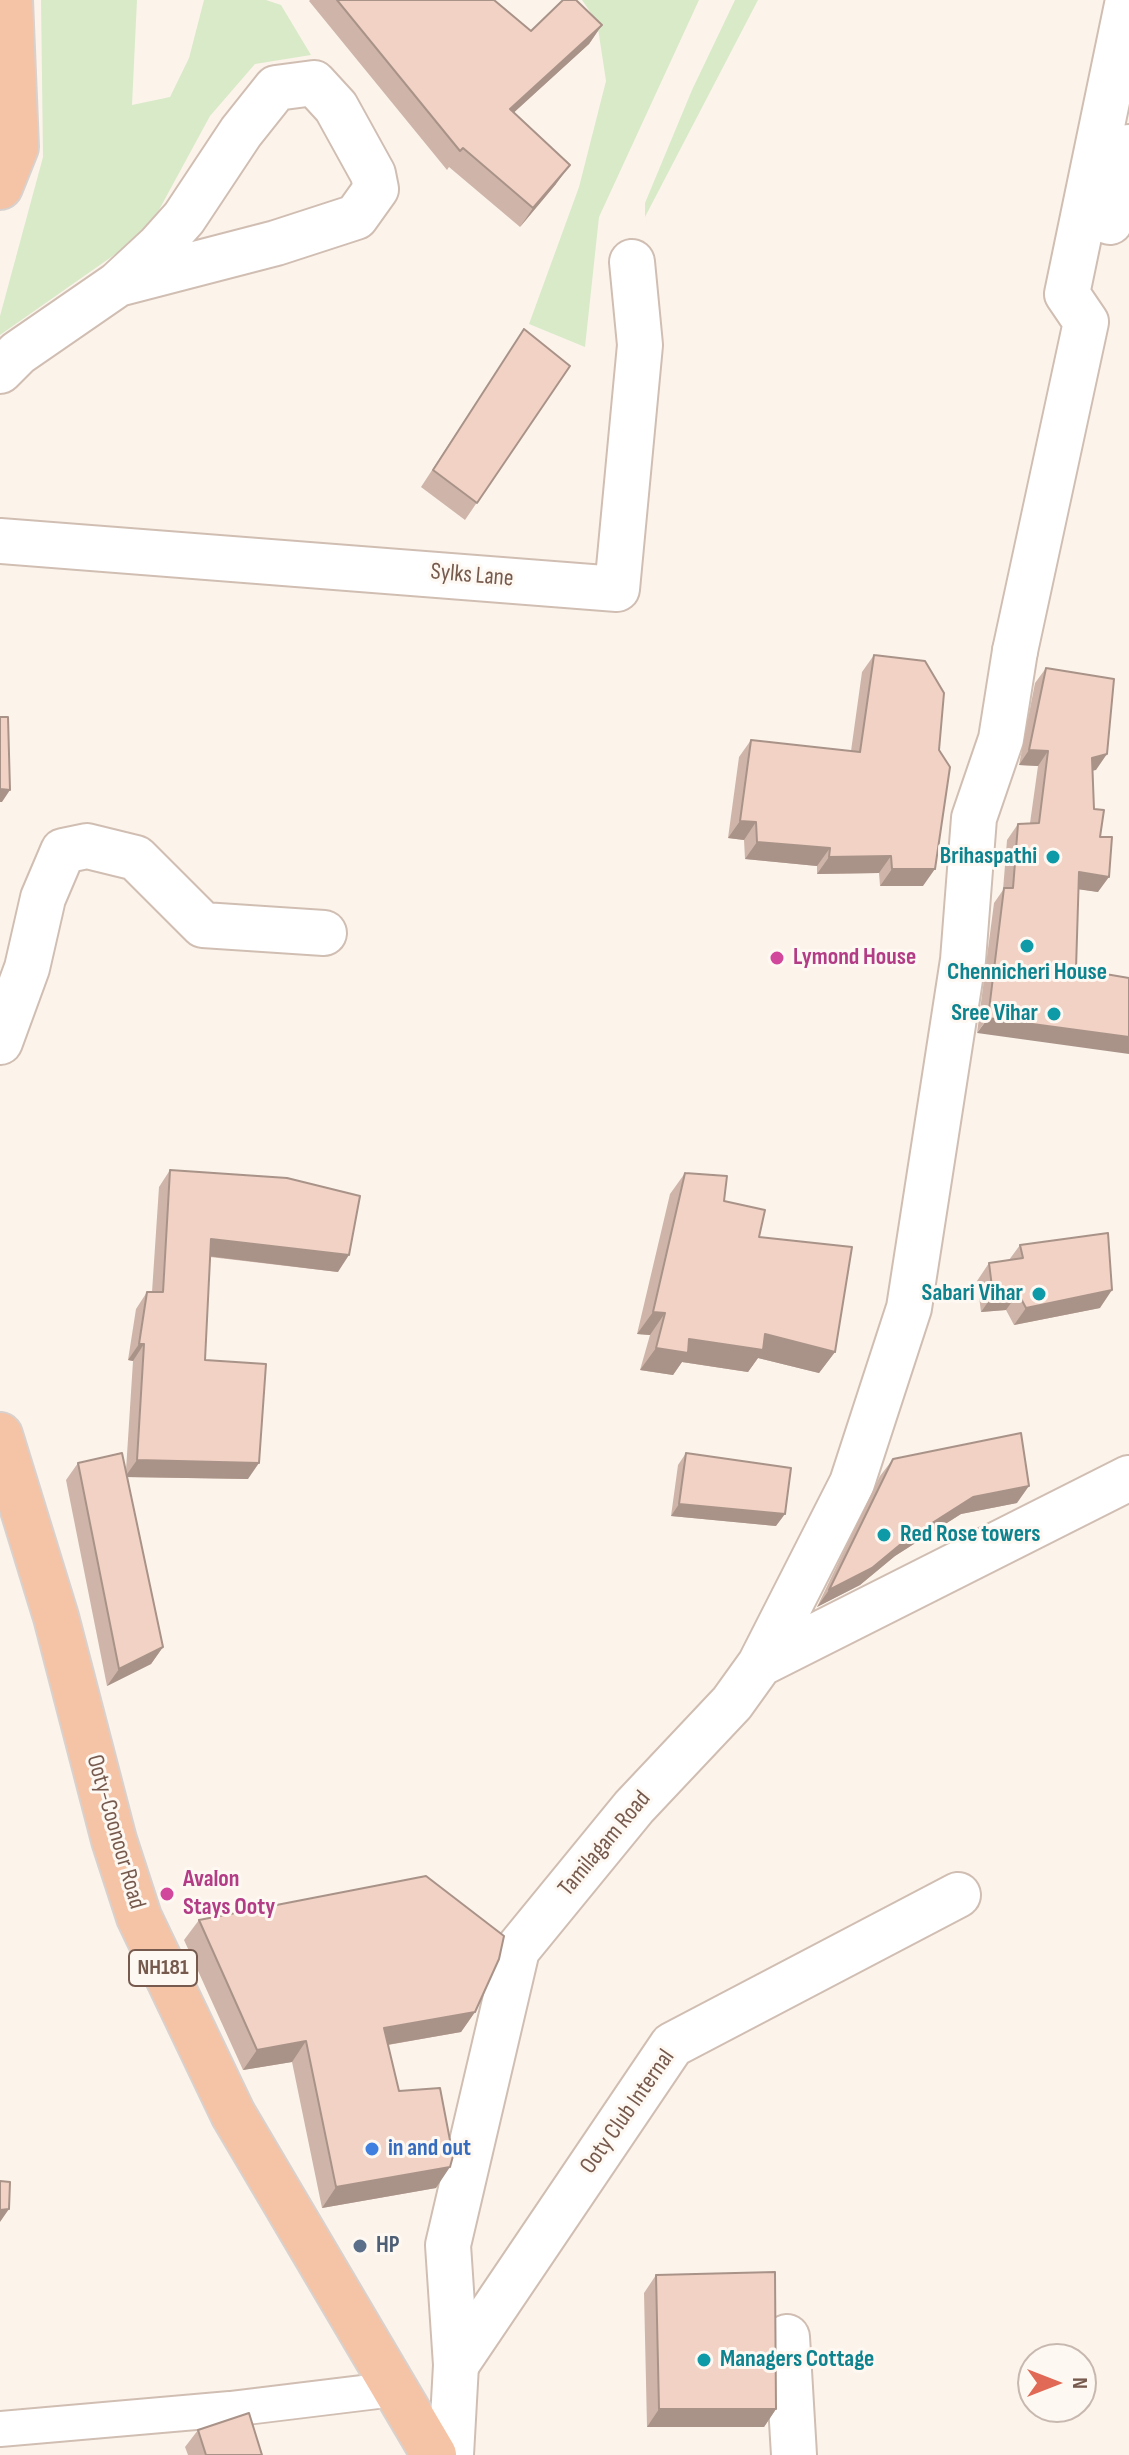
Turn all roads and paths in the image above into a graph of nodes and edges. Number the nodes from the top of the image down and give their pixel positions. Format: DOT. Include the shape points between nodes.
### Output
graph roads {
  1 [pos="10,0"];
  2 [pos="1128,0"];
  3 [pos="1129,147"];
  4 [pos="0,187"];
  5 [pos="632,262"];
  6 [pos="118,284"];
  7 [pos="1086,322"];
  8 [pos="0,371"];
  9 [pos="0,541"];
  10 [pos="324,933"];
  11 [pos="0,1042"];
  12 [pos="0,1435"];
  13 [pos="1129,1478"];
  14 [pos="760,1664"];
  15 [pos="958,1895"];
  16 [pos="787,2337"];
  17 [pos="456,2365"];
  18 [pos="394,2389"];
  19 [pos="0,2429"];
  20 [pos="434,2455"];
  21 [pos="451,2455"];
  22 [pos="794,2455"];
  1 -- 4 [label="highway" via="16,147"];
  2 -- 7 [label="street" via="1067,294"];
  3 -- 7 [label="street"];
  5 -- 9 [label="street, Sylks Lane" via="640,345 617,589"];
  6 -- 6 [label="street" via="184,218 276,88 314,83 336,107 376,189 356,217"];
  6 -- 8 [label="street"];
  7 -- 14 [label="street" via="1001,739 974,818 963,960 909,1308 852,1483"];
  10 -- 11 [label="street" via="203,925 136,858 87,846 63,851 43,898 27,968"];
  12 -- 18 [label="highway, Ooty-Coonoor Road / NH181" via="139,1917 233,2114"];
  13 -- 14 [label="street, Tamilagam Road"];
  14 -- 17 [label="street, Tamilagam Road" via="517,1950 448,2245"];
  15 -- 17 [label="street, Ooty Club Internal" via="672,2045"];
  16 -- 22 [label="street"];
  17 -- 21 [label="street, Tamilagam Road"];
  18 -- 19 [label="street"];
  18 -- 20 [label="highway, Ooty-Coonoor Road / NH181"];
}
